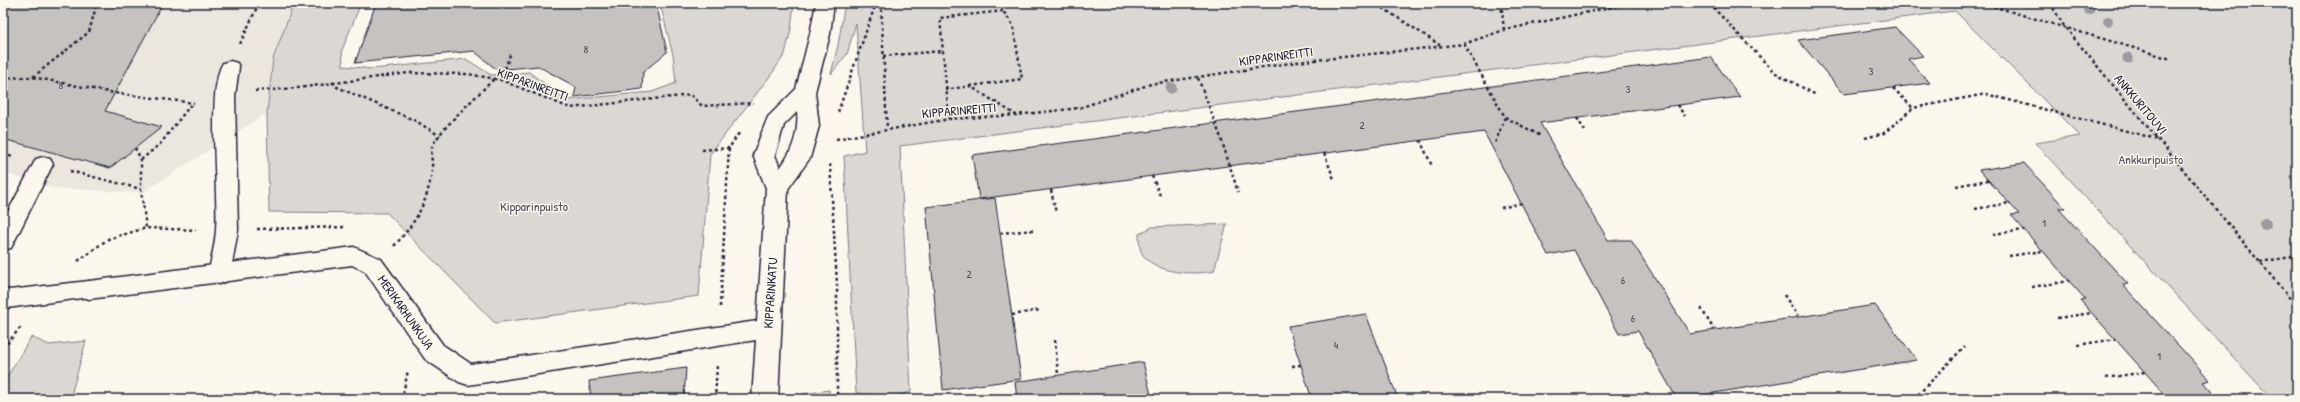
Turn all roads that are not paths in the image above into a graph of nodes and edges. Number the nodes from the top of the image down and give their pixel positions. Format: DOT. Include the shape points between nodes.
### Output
graph roads {
  1 [pos="825,3"];
  2 [pos="230,66"];
  3 [pos="805,92"];
  4 [pos="43,164"];
  5 [pos="777,188"];
  6 [pos="3,242"];
  7 [pos="219,274"];
  8 [pos="89,290"];
  9 [pos="3,297"];
  10 [pos="768,329"];
  11 [pos="765,399"];
  1 -- 3 [label="street"];
  2 -- 7 [label="lane" via="225,96 227,230"];
  3 -- 5 [label="street" via="809,126 799,158"];
  3 -- 5 [label="street, KIPPARINKATU" via="775,122 764,155"];
  4 -- 6 [label="lane"];
  5 -- 10 [label="street, KIPPARINKATU"];
  7 -- 8 [label="street, MERIKARHUNKUJA"];
  7 -- 10 [label="street, MERIKARHUNKUJA" via="354,256 373,265 434,352 468,375"];
  8 -- 9 [label="lane" via="7,299"];
  10 -- 11 [label="street, KIPPARINKATU"];
}
